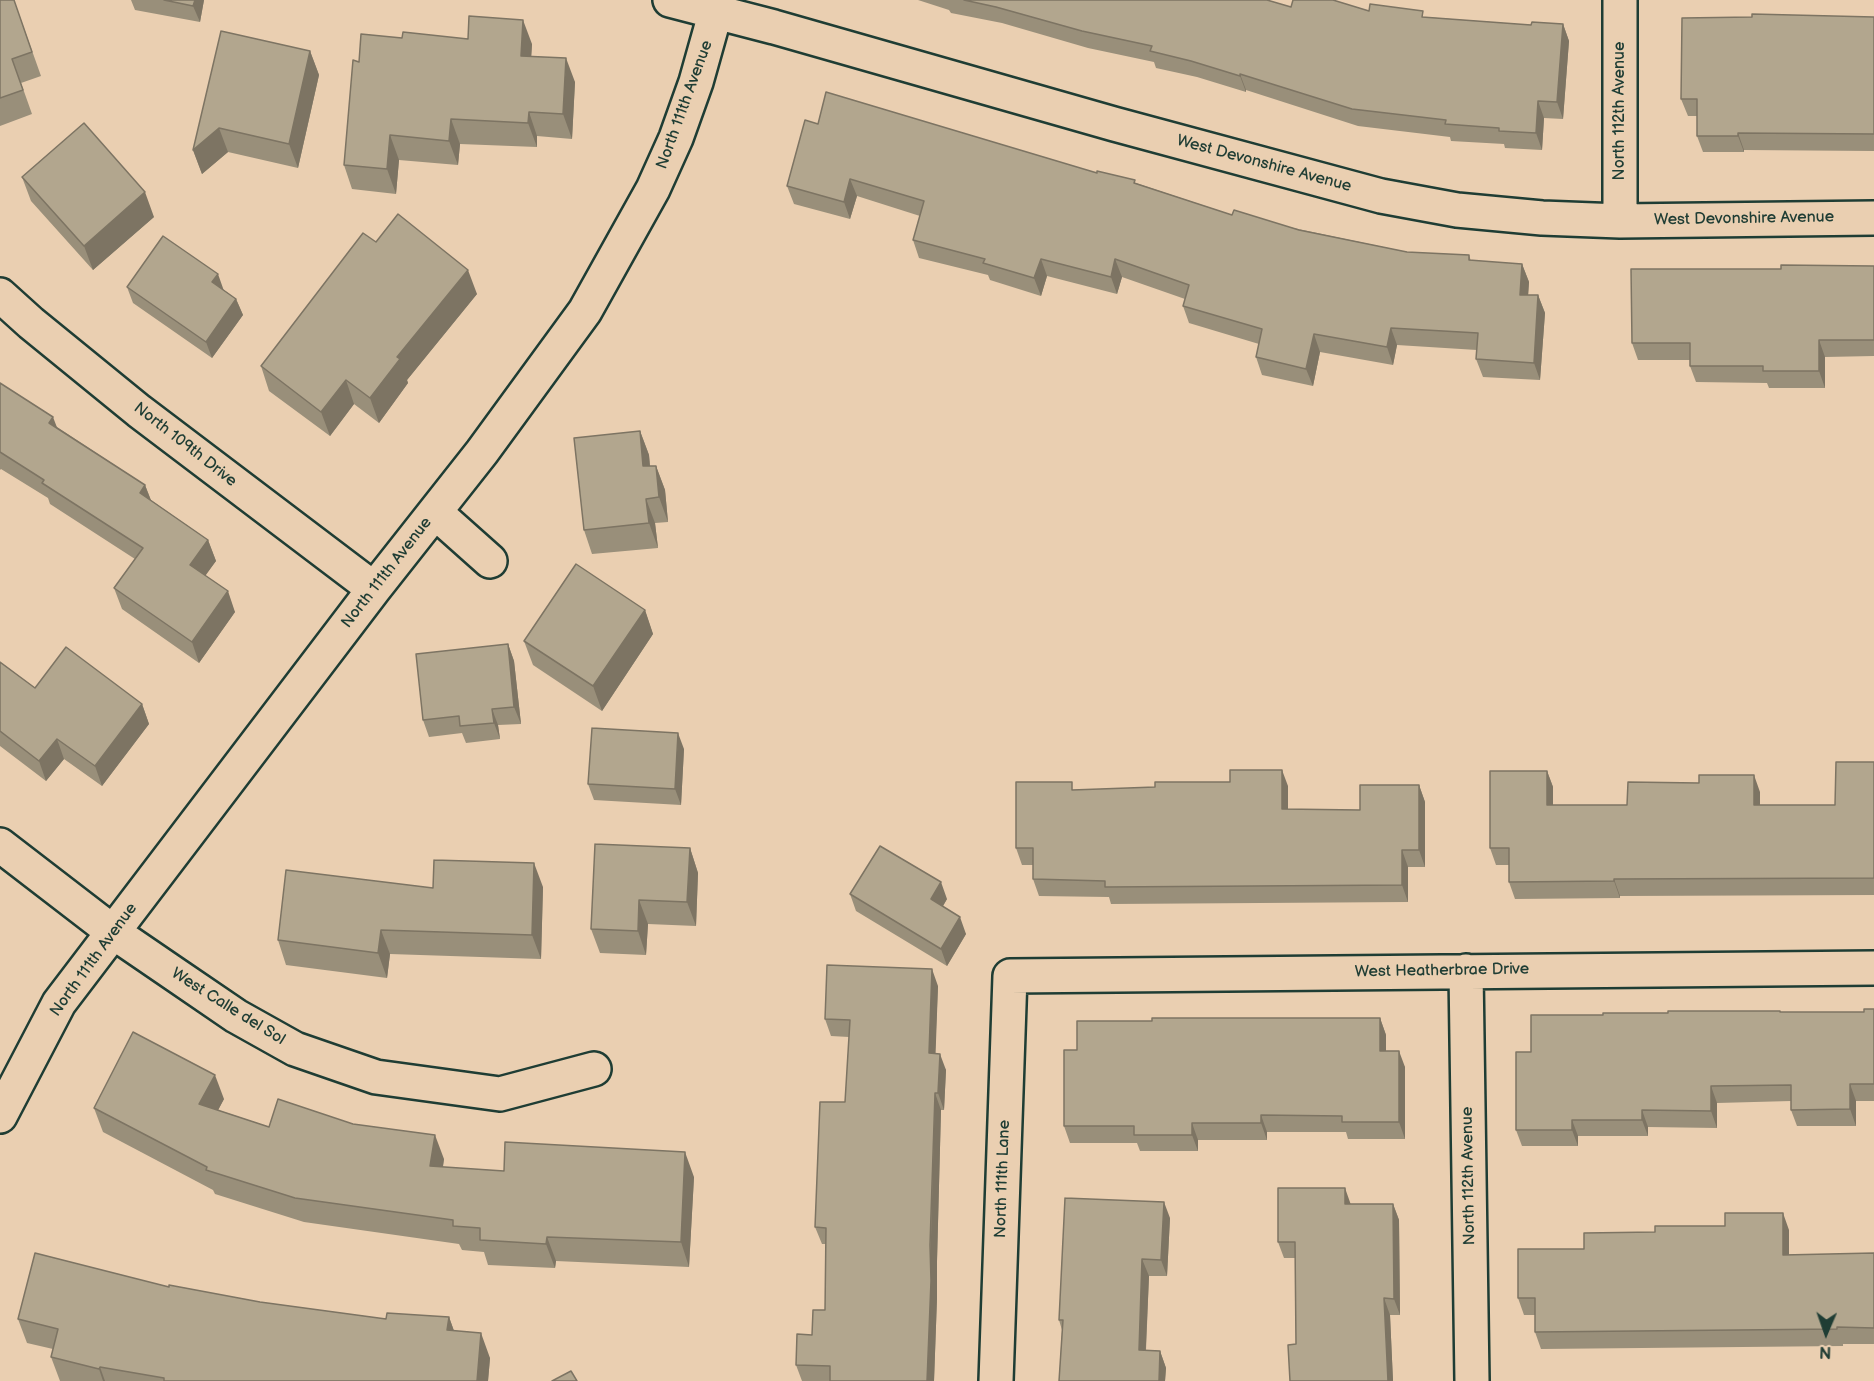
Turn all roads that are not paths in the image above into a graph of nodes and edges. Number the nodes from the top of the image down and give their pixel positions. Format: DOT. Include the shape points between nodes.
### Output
graph roads {
  1 [pos="670,0"];
  2 [pos="1620,0"];
  3 [pos="718,6"];
  4 [pos="1874,218"];
  5 [pos="1620,221"];
  6 [pos="0,296"];
  7 [pos="435,512"];
  8 [pos="490,561"];
  9 [pos="374,590"];
  10 [pos="0,845"];
  11 [pos="113,932"];
  12 [pos="1874,968"];
  13 [pos="1466,971"];
  14 [pos="1010,976"];
  15 [pos="594,1069"];
  16 [pos="0,1116"];
  17 [pos="996,1381"];
  18 [pos="1472,1381"];
  1 -- 3 [label="street, West Devonshire Avenue"];
  2 -- 5 [label="street, North 112th Avenue"];
  3 -- 5 [label="street, West Devonshire Avenue" via="1114,124 1381,196 1457,210"];
  3 -- 7 [label="street, North 111th Avenue" via="675,138 621,248 585,311"];
  4 -- 5 [label="street, West Devonshire Avenue"];
  6 -- 9 [label="street, North 109th Drive" via="139,411"];
  7 -- 8 [label="street"];
  7 -- 9 [label="street, North 111th Avenue"];
  9 -- 11 [label="street, North 111th Avenue"];
  10 -- 11 [label="street, West Calle del Sol"];
  11 -- 15 [label="street, West Calle del Sol" via="236,1016 294,1049 376,1077 500,1094"];
  11 -- 16 [label="street, North 111th Avenue" via="59,1003"];
  12 -- 13 [label="street, West Heatherbrae Drive"];
  13 -- 14 [label="street, West Heatherbrae Drive"];
  13 -- 18 [label="street, North 112th Avenue"];
  14 -- 17 [label="street, North 111th Lane"];
}
